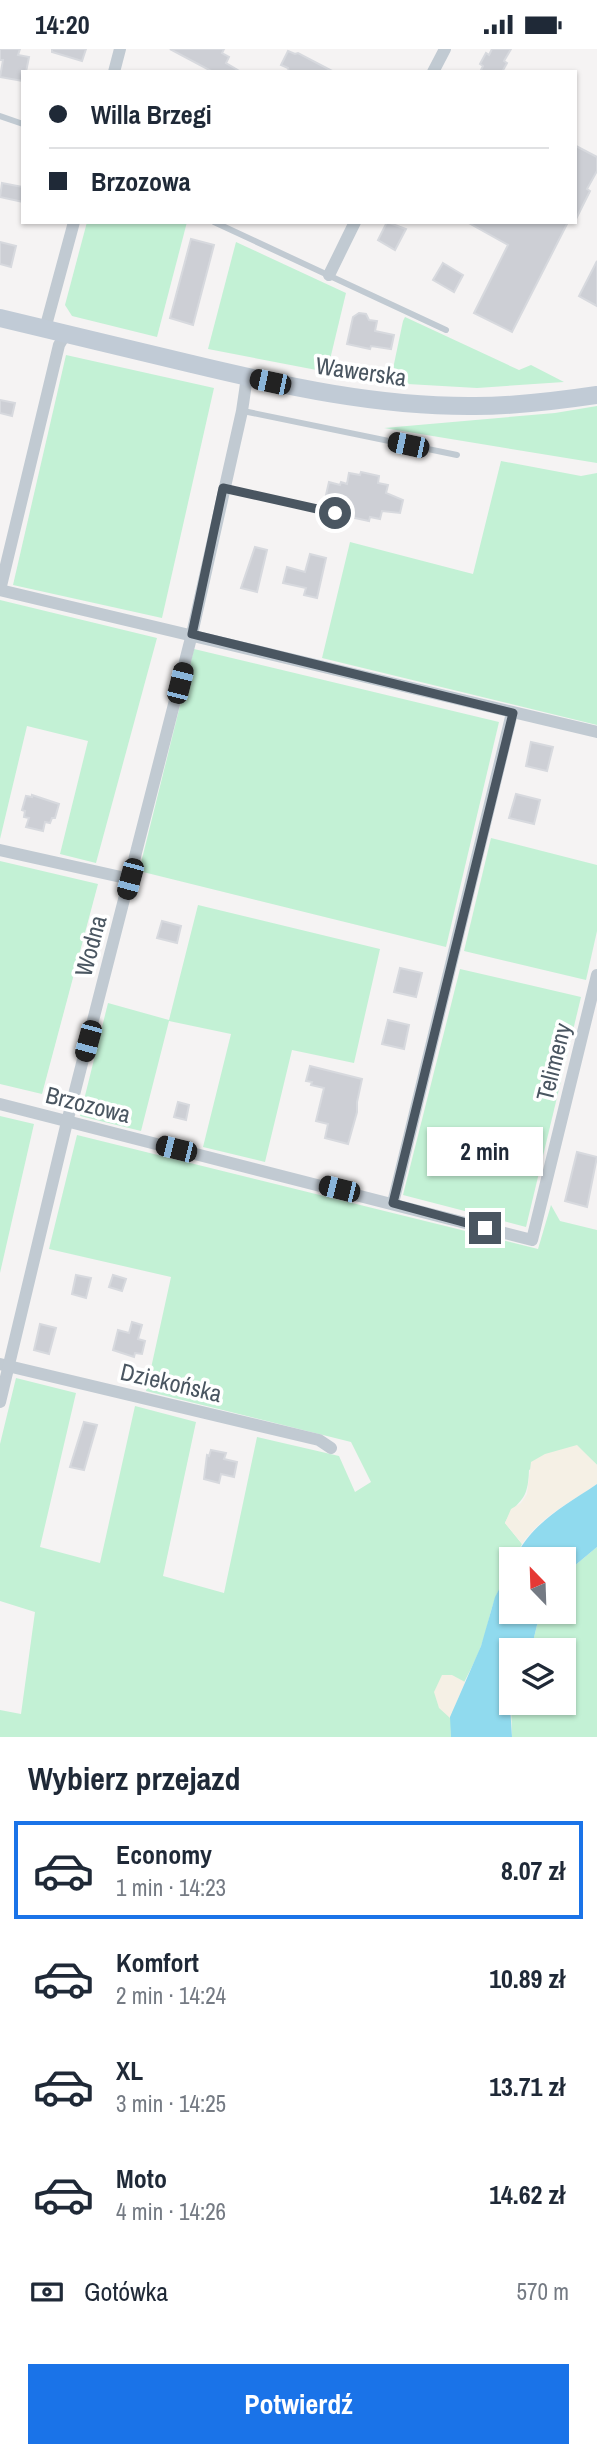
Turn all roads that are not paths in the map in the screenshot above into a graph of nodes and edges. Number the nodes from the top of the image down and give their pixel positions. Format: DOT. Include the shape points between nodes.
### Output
graph roads {
  1 [pos="120,49"];
  2 [pos="445,49"];
  3 [pos="115,70"];
  4 [pos="434,70"];
  5 [pos="0,116"];
  6 [pos="21,123"];
  7 [pos="73,224"];
  8 [pos="218,224"];
  9 [pos="354,224"];
  10 [pos="329,275"];
  11 [pos="0,318"];
  12 [pos="45,329"];
  13 [pos="446,330"];
  14 [pos="65,335"];
  15 [pos="247,377"];
  16 [pos="597,395"];
  17 [pos="242,411"];
  18 [pos="457,455"];
  19 [pos="223,488"];
  20 [pos="335,513"];
  21 [pos="0,590"];
  22 [pos="192,634"];
  23 [pos="513,713"];
  24 [pos="597,732"];
  25 [pos="0,849"];
  26 [pos="130,879"];
  27 [pos="597,975"];
  28 [pos="595,992"];
  29 [pos="0,1104"];
  30 [pos="67,1122"];
  31 [pos="393,1203"];
  32 [pos="532,1240"];
  33 [pos="4,1365"];
  34 [pos="0,1402"];
  35 [pos="331,1448"];
  1 -- 3 [label="street"];
  2 -- 4 [label="street"];
  5 -- 6 [label="lane"];
  7 -- 12 [label="street"];
  8 -- 10 [label="lane"];
  9 -- 10 [label="street"];
  10 -- 13 [label="lane"];
  11 -- 12 [label="main road, Wawerska"];
  12 -- 14 [label="main road, Wawerska"];
  14 -- 15 [label="main road, Wawerska"];
  14 -- 21 [label="street"];
  15 -- 16 [label="main road, Wawerska" via="419,404 511,405"];
  15 -- 17 [label="street, Wodna"];
  17 -- 18 [label="lane"];
  17 -- 19 [label="street, Wodna"];
  19 -- 20 [label="lane"];
  19 -- 22 [label="street, Wodna"];
  21 -- 22 [label="street"];
  22 -- 23 [label="street"];
  22 -- 26 [label="street, Wodna"];
  23 -- 24 [label="street"];
  23 -- 31 [label="street"];
  25 -- 26 [label="street"];
  26 -- 30 [label="street, Wodna"];
  27 -- 28 [label="street, Telimeny"];
  28 -- 32 [label="street, Telimeny"];
  29 -- 30 [label="street, Brzozowa"];
  30 -- 31 [label="street, Brzozowa"];
  30 -- 33 [label="street, Wodna"];
  31 -- 32 [label="street, Brzozowa"];
  33 -- 34 [label="street, Wodna"];
  33 -- 35 [label="street, Dziekońska" via="319,1440"];
}
